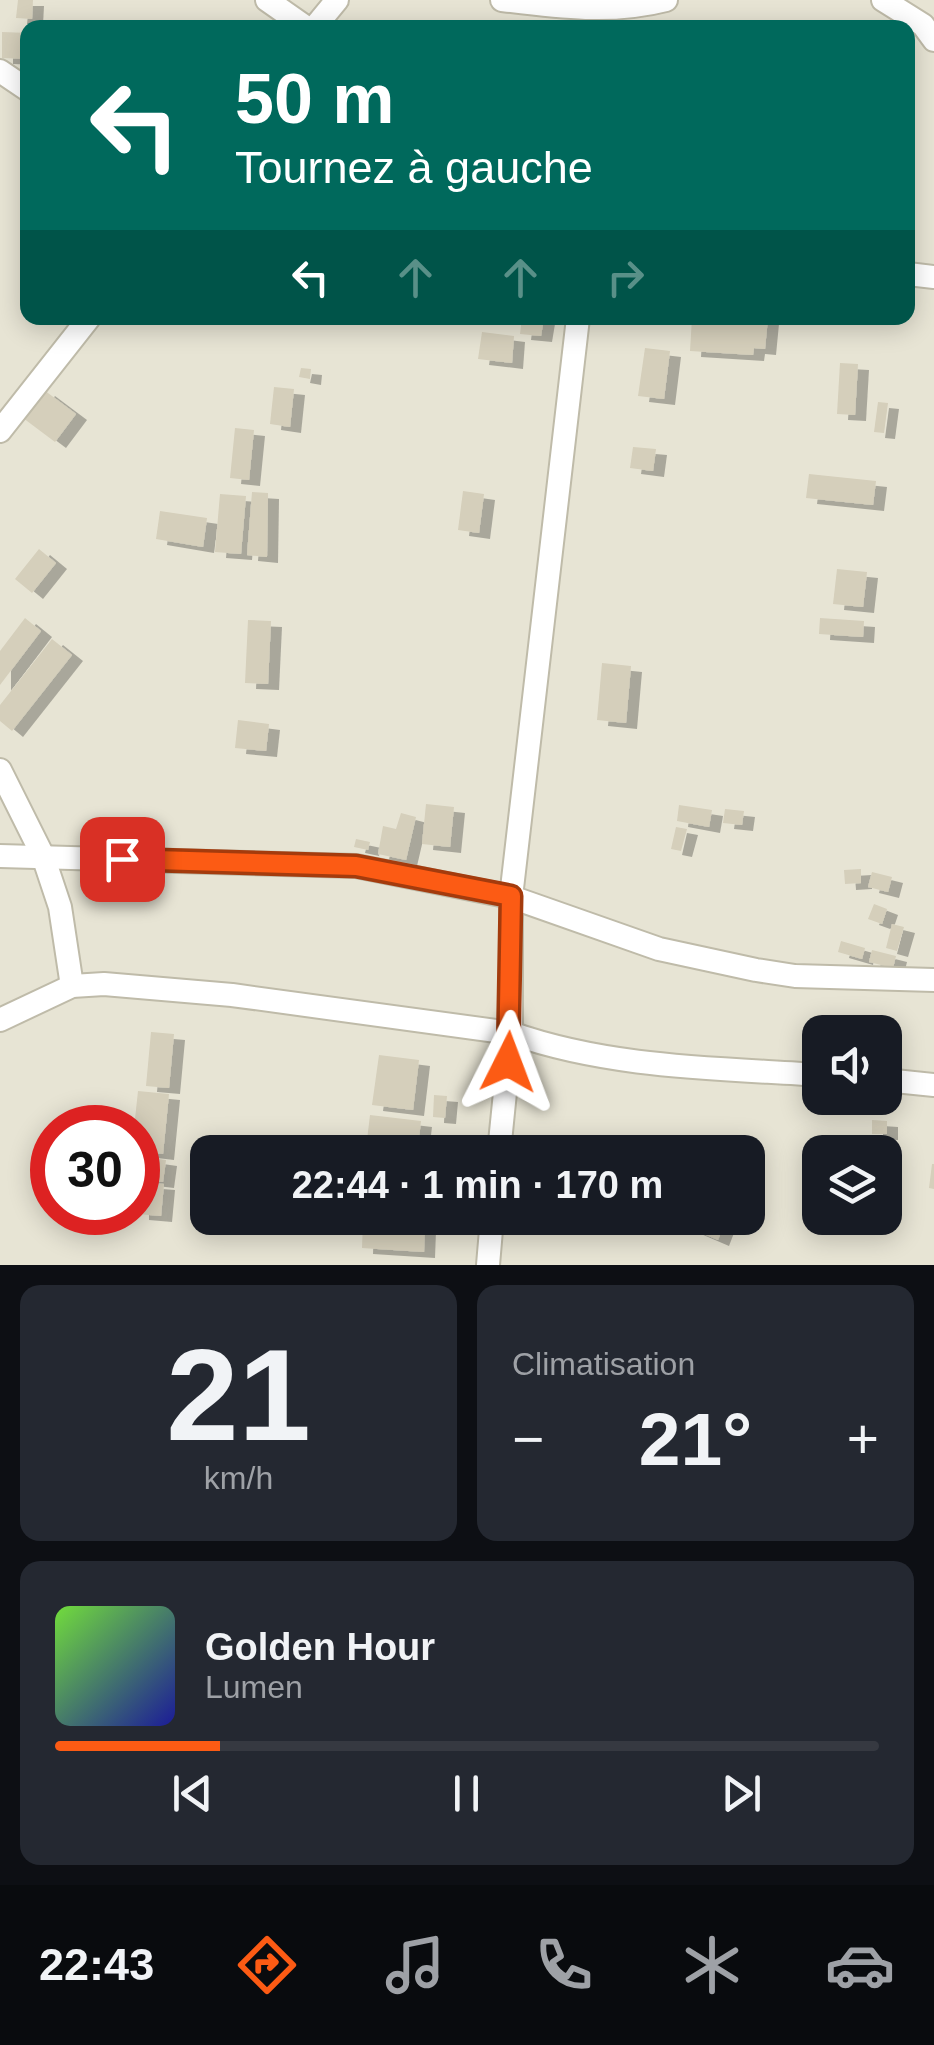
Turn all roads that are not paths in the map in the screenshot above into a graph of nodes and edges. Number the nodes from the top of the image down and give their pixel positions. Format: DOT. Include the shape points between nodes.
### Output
graph roads {
  1 [pos="268,0"];
  2 [pos="337,0"];
  3 [pos="502,0"];
  4 [pos="666,0"];
  5 [pos="883,0"];
  6 [pos="298,20"];
  7 [pos="318,20"];
  8 [pos="934,40"];
  9 [pos="83,325"];
  10 [pos="577,325"];
  11 [pos="0,431"];
  12 [pos="0,770"];
  13 [pos="0,856"];
  14 [pos="43,856"];
  15 [pos="511,896"];
  16 [pos="934,980"];
  17 [pos="72,986"];
  18 [pos="0,1020"];
  19 [pos="511,1033"];
  20 [pos="802,1075"];
  21 [pos="902,1082"];
  22 [pos="934,1085"];
  23 [pos="501,1135"];
  24 [pos="491,1235"];
  25 [pos="488,1265"];
  1 -- 6 [label="street"];
  2 -- 7 [label="street"];
  3 -- 4 [label="street" via="631,9"];
  5 -- 8 [label="street" via="923,25"];
  9 -- 11 [label="street"];
  10 -- 15 [label="street"];
  12 -- 14 [label="street"];
  13 -- 14 [label="street"];
  14 -- 15 [label="street" via="356,866"];
  14 -- 17 [label="street" via="60,907"];
  15 -- 16 [label="street" via="659,950 756,970"];
  15 -- 19 [label="street"];
  17 -- 18 [label="street"];
  17 -- 19 [label="street" via="232,996"];
  19 -- 20 [label="street" via="606,1060"];
  19 -- 23 [label="street"];
  21 -- 22 [label="street"];
  24 -- 25 [label="street"];
}
